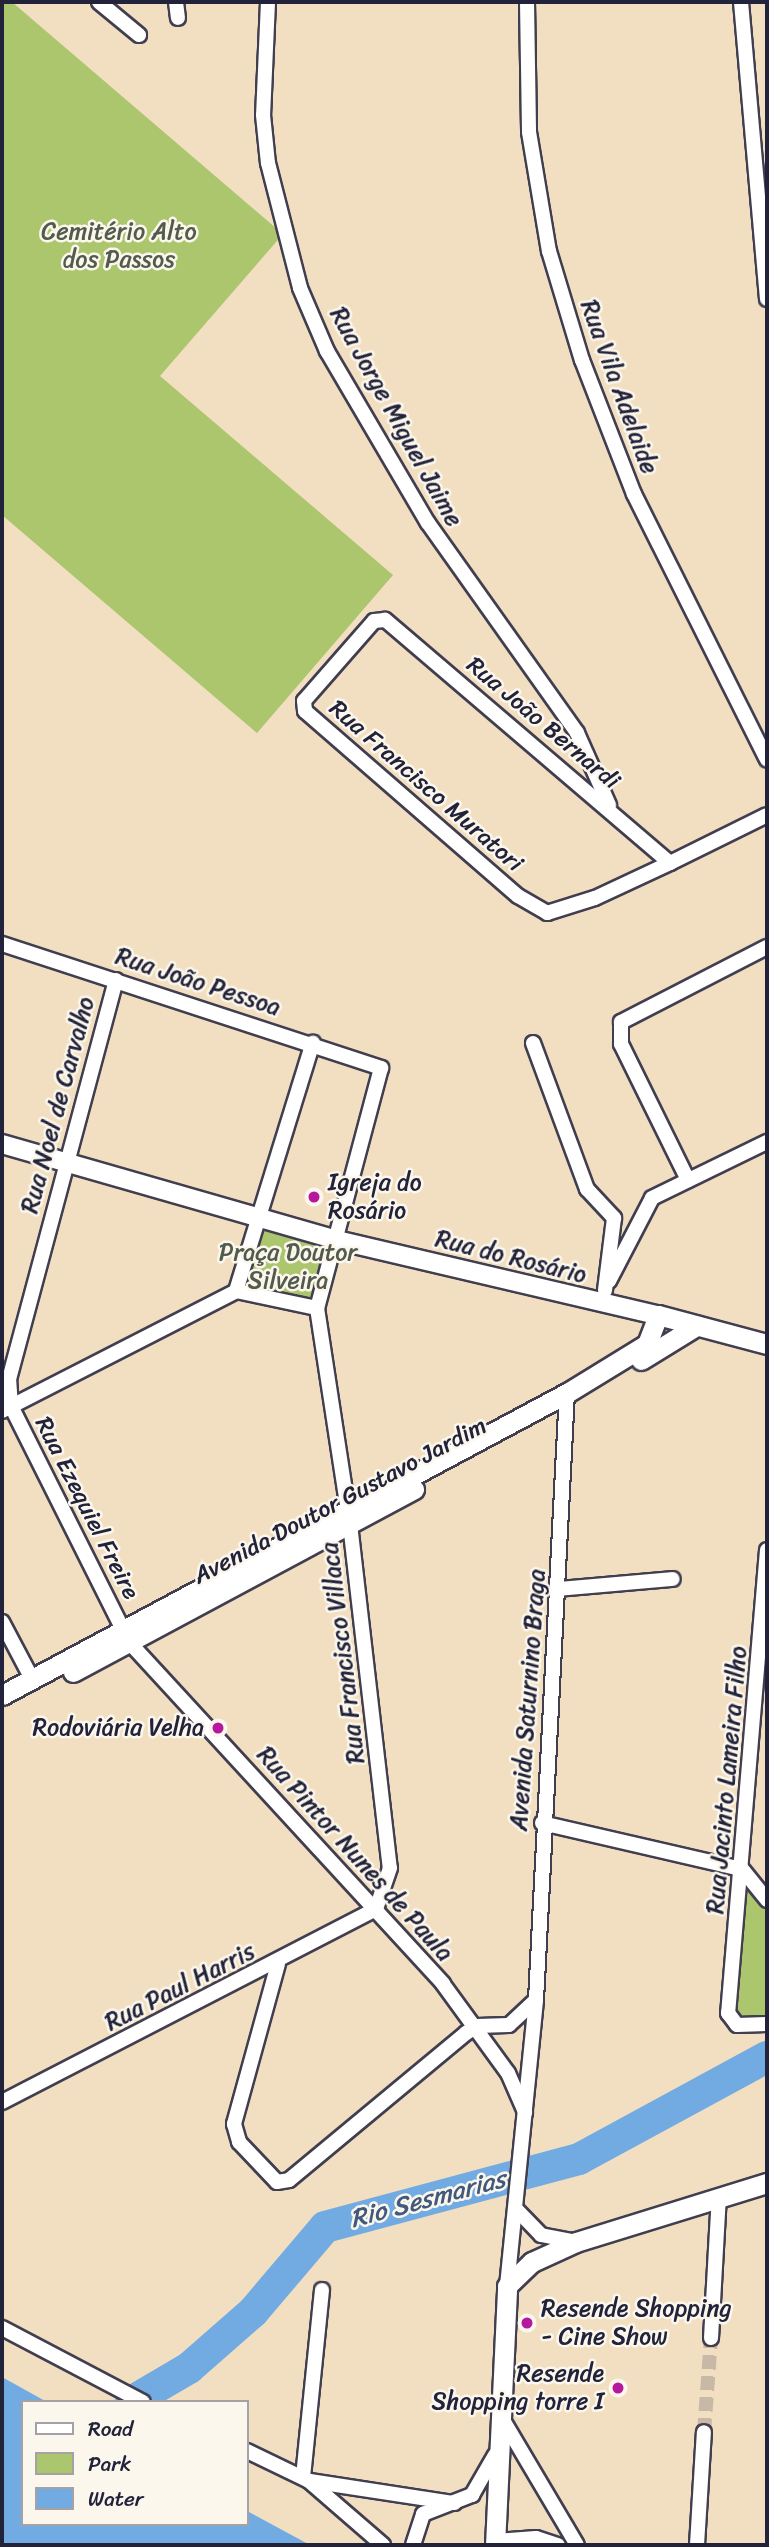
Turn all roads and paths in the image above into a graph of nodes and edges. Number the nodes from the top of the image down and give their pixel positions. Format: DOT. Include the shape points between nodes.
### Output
graph roads {
  1 [pos="99,2"];
  2 [pos="176,2"];
  3 [pos="268,2"];
  4 [pos="527,2"];
  5 [pos="741,2"];
  6 [pos="178,18"];
  7 [pos="139,35"];
  8 [pos="767,299"];
  9 [pos="304,711"];
  10 [pos="767,760"];
  11 [pos="611,810"];
  12 [pos="767,815"];
  13 [pos="670,863"];
  14 [pos="2,944"];
  15 [pos="767,947"];
  16 [pos="116,980"];
  17 [pos="313,1043"];
  18 [pos="533,1043"];
  19 [pos="379,1065"];
  20 [pos="767,1142"];
  21 [pos="2,1144"];
  22 [pos="65,1160"];
  23 [pos="688,1180"];
  24 [pos="259,1218"];
  25 [pos="337,1240"];
  26 [pos="236,1291"];
  27 [pos="603,1297"];
  28 [pos="317,1308"];
  29 [pos="658,1315"];
  30 [pos="696,1326"];
  31 [pos="767,1344"];
  32 [pos="568,1398"];
  33 [pos="6,1408"];
  34 [pos="349,1516"];
  35 [pos="767,1550"];
  36 [pos="673,1579"];
  37 [pos="558,1589"];
  38 [pos="2,1622"];
  39 [pos="126,1636"];
  40 [pos="764,1675"];
  41 [pos="32,1679"];
  42 [pos="2,1695"];
  43 [pos="2,1710"];
  44 [pos="542,1824"];
  45 [pos="742,1869"];
  46 [pos="767,1900"];
  47 [pos="376,1909"];
  48 [pos="278,1964"];
  49 [pos="536,2000"];
  50 [pos="767,2024"];
  51 [pos="477,2026"];
  52 [pos="2,2102"];
  53 [pos="525,2118"];
  54 [pos="767,2183"];
  55 [pos="719,2197"];
  56 [pos="517,2202"];
  57 [pos="576,2242"];
  58 [pos="507,2286"];
  59 [pos="322,2290"];
  60 [pos="2,2328"];
  61 [pos="711,2338"];
  62 [pos="139,2400"];
  63 [pos="500,2415"];
  64 [pos="704,2432"];
  65 [pos="499,2444"];
  66 [pos="248,2451"];
  67 [pos="306,2479"];
  68 [pos="454,2503"];
  69 [pos="496,2543"];
  70 [pos="383,2545"];
  71 [pos="413,2545"];
  72 [pos="558,2545"];
  73 [pos="577,2545"];
  74 [pos="697,2545"];
  1 -- 7 [label="street"];
  2 -- 6 [label="street"];
  3 -- 11 [label="street, Rua Jorge Miguel Jaime" via="263,115 268,163 299,288 327,351 421,512 577,733"];
  4 -- 10 [label="street, Rua Vila Adelaide" via="529,132 549,251 582,360 634,494"];
  5 -- 8 [label="street"];
  9 -- 11 [label="street, Rua João Bernardi" via="307,697 374,621 385,620"];
  9 -- 13 [label="street, Rua Francisco Muratori" via="518,896 547,913 562,912"];
  11 -- 13 [label="street, Rua João Bernardi"];
  12 -- 13 [label="street, Rua Francisco Muratori"];
  14 -- 16 [label="street, Rua João Pessoa"];
  15 -- 23 [label="street" via="621,1022 621,1044"];
  16 -- 17 [label="street, Rua João Pessoa"];
  16 -- 22 [label="street, Rua Noel de Carvalho"];
  17 -- 19 [label="street, Rua João Pessoa"];
  17 -- 24 [label="street"];
  18 -- 27 [label="street" via="587,1189 614,1218"];
  19 -- 25 [label="street, Rua Francisco Villaca" via="383,1074"];
  20 -- 23 [label="street"];
  21 -- 22 [label="street, Rua do Rosário"];
  22 -- 24 [label="street, Rua do Rosário"];
  22 -- 33 [label="street, Rua Noel de Carvalho" via="9,1378"];
  23 -- 27 [label="street" via="645,1206"];
  24 -- 25 [label="street, Rua do Rosário"];
  24 -- 26 [label="street"];
  25 -- 27 [label="street, Rua do Rosário"];
  25 -- 28 [label="street, Rua Francisco Villaca"];
  26 -- 28 [label="street"];
  26 -- 33 [label="street"];
  27 -- 29 [label="street, Rua do Rosário"];
  28 -- 34 [label="street, Rua Francisco Villaca"];
  29 -- 30 [label="main road, Rua do Rosário"];
  29 -- 32 [label="main road, Avenida Doutor Gustavo Jardim" via="647,1344"];
  30 -- 31 [label="main road, Rua do Rosário"];
  30 -- 32 [label="main road, Avenida Doutor Gustavo Jardim"];
  32 -- 34 [label="main road, Avenida Doutor Gustavo Jardim"];
  32 -- 37 [label="street, Avenida Saturnino Braga"];
  33 -- 39 [label="street, Rua Ezequiel Freire"];
  34 -- 39 [label="main road, Avenida Doutor Gustavo Jardim"];
  34 -- 47 [label="street, Rua Francisco Villaca" via="389,1846 388,1886"];
  35 -- 40 [label="street, Rua Jacinto Lameira Filho"];
  36 -- 37 [label="street"];
  37 -- 44 [label="street, Avenida Saturnino Braga"];
  38 -- 41 [label="street"];
  39 -- 41 [label="main road, Avenida Doutor Gustavo Jardim"];
  39 -- 43 [label="main road, Avenida Doutor Gustavo Jardim"];
  39 -- 47 [label="street, Rua Pintor Nunes de Paula"];
  40 -- 45 [label="street, Rua Jacinto Lameira Filho"];
  41 -- 42 [label="main road, Avenida Doutor Gustavo Jardim"];
  44 -- 45 [label="street"];
  44 -- 49 [label="street, Avenida Saturnino Braga"];
  45 -- 46 [label="street"];
  45 -- 50 [label="street, Rua Jacinto Lameira Filho" via="728,2013 737,2025"];
  47 -- 48 [label="street, Rua Paul Harris"];
  47 -- 51 [label="street, Rua Pintor Nunes de Paula"];
  48 -- 51 [label="street" via="234,2124 239,2142 277,2182 289,2180"];
  48 -- 52 [label="street, Rua Paul Harris"];
  49 -- 51 [label="street" via="509,2025"];
  49 -- 53 [label="street, Avenida Saturnino Braga"];
  51 -- 53 [label="street, Rua Pintor Nunes de Paula"];
  53 -- 56 [label="street, Avenida Saturnino Braga"];
  54 -- 55 [label="main road"];
  55 -- 57 [label="main road"];
  55 -- 61 [label="street"];
  56 -- 57 [label="street" via="541,2235"];
  56 -- 58 [label="street, Avenida Saturnino Braga"];
  57 -- 58 [label="main road" via="532,2262"];
  58 -- 63 [label="main road"];
  59 -- 67 [label="street"];
  60 -- 62 [label="street"];
  63 -- 65 [label="main road"];
  63 -- 73 [label="street"];
  64 -- 74 [label="street"];
  65 -- 68 [label="street" via="480,2489"];
  65 -- 69 [label="main road"];
  66 -- 67 [label="street"];
  67 -- 68 [label="street"];
  67 -- 70 [label="street"];
  68 -- 71 [label="street" via="423,2514"];
  69 -- 72 [label="street" via="536,2538"];
}
